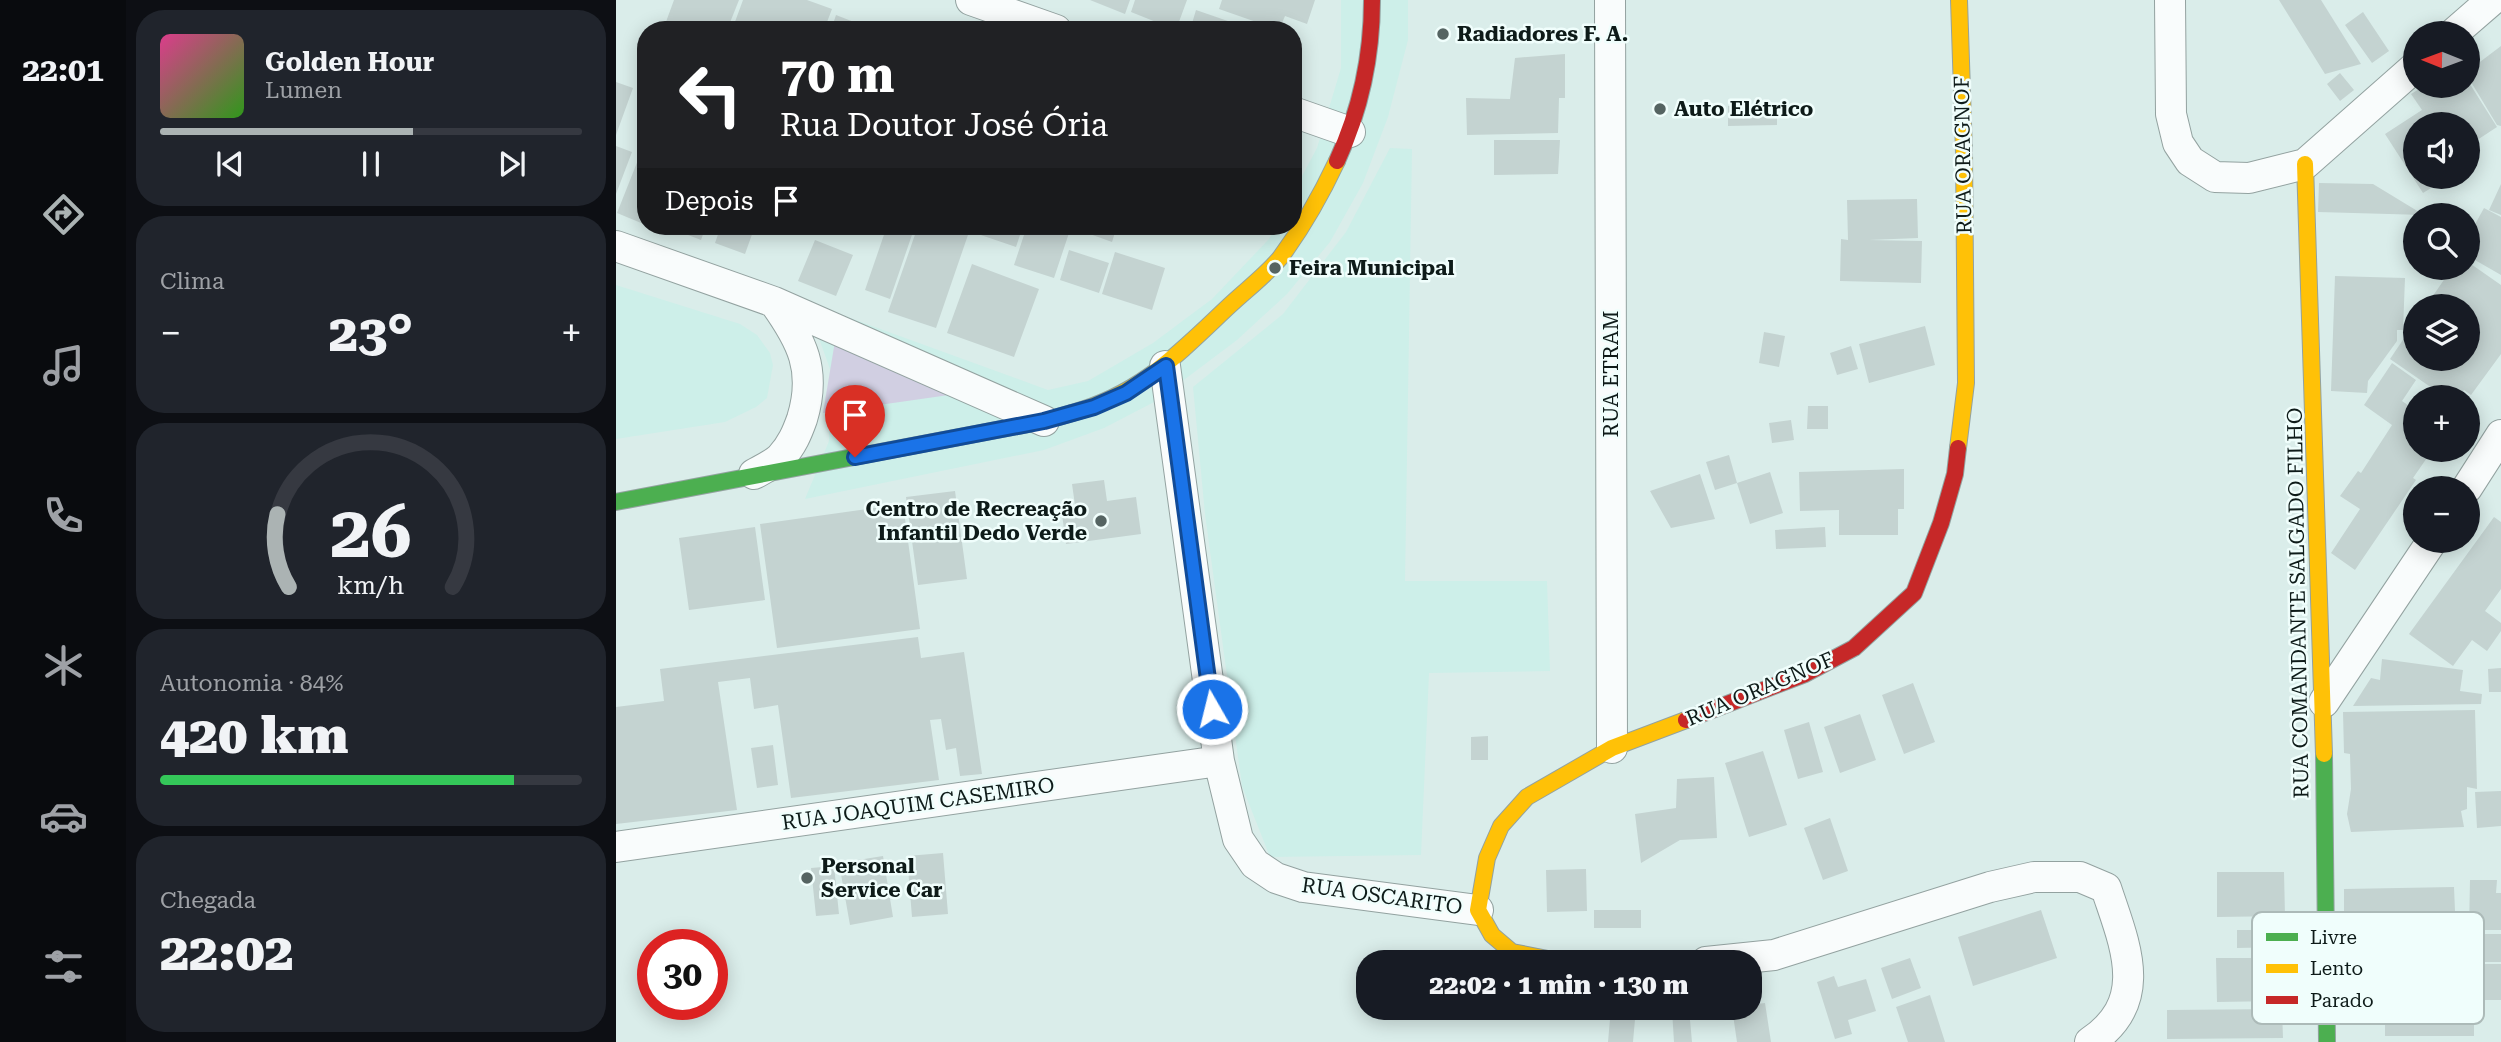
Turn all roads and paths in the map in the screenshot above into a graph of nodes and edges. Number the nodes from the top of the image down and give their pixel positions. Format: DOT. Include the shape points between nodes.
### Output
graph roads {
  1 [pos="971,0"];
  2 [pos="1371,0"];
  3 [pos="1610,0"];
  4 [pos="1959,0"];
  5 [pos="2170,0"];
  6 [pos="2492,0"];
  7 [pos="1030,21"];
  8 [pos="2468,21"];
  9 [pos="2403,78"];
  10 [pos="1302,115"];
  11 [pos="1350,132"];
  12 [pos="2305,164"];
  13 [pos="1302,225"];
  14 [pos="1295,235"];
  15 [pos="616,246"];
  16 [pos="774,302"];
  17 [pos="1166,366"];
  18 [pos="1044,421"];
  19 [pos="2501,435"];
  20 [pos="2475,476"];
  21 [pos="746,479"];
  22 [pos="616,502"];
  23 [pos="2424,553"];
  24 [pos="2324,702"];
  25 [pos="1612,748"];
  26 [pos="1219,761"];
  27 [pos="616,847"];
  28 [pos="1478,910"];
  29 [pos="2326,912"];
  30 [pos="1510,950"];
  31 [pos="1762,956"];
  32 [pos="2327,1024"];
  33 [pos="2090,1042"];
  34 [pos="2327,1042"];
  1 -- 7 [label="street"];
  2 -- 11 [label="street" via="1362,89"];
  3 -- 25 [label="street, RUA ETRAM"];
  4 -- 25 [label="street, RUA ORAGNOF" via="1966,383 1955,474 1914,593 1854,648 1805,674"];
  5 -- 12 [label="street" via="2171,114 2178,143 2190,161 2215,177 2249,178"];
  6 -- 8 [label="street"];
  9 -- 12 [label="street"];
  10 -- 11 [label="street"];
  11 -- 13 [label="street"];
  12 -- 24 [label="street, RUA COMANDANTE SALGADO FILHO"];
  14 -- 17 [label="street" via="1278,260"];
  15 -- 16 [label="street"];
  16 -- 18 [label="street"];
  16 -- 21 [label="street" via="799,343 809,386 795,439 780,458"];
  17 -- 18 [label="street" via="1126,393"];
  17 -- 26 [label="street, RUA OSCARITO"];
  18 -- 21 [label="street"];
  19 -- 20 [label="street"];
  21 -- 22 [label="street"];
  23 -- 24 [label="street"];
  24 -- 29 [label="street, RUA COMANDANTE SALGADO FILHO"];
  25 -- 28 [label="street, RUA ORAGNOF" via="1527,797 1501,826 1487,858"];
  26 -- 27 [label="street, RUA JOAQUIM CASEMIRO"];
  26 -- 28 [label="street, RUA OSCARITO" via="1238,839 1255,864 1276,878 1303,887"];
  28 -- 30 [label="street" via="1492,935"];
  31 -- 33 [label="street" via="1990,887 2034,877 2080,877 2106,887 2128,956 2129,984 2119,1012"];
  32 -- 34 [label="street, RUA COMANDANTE SALGADO FILHO"];
}
